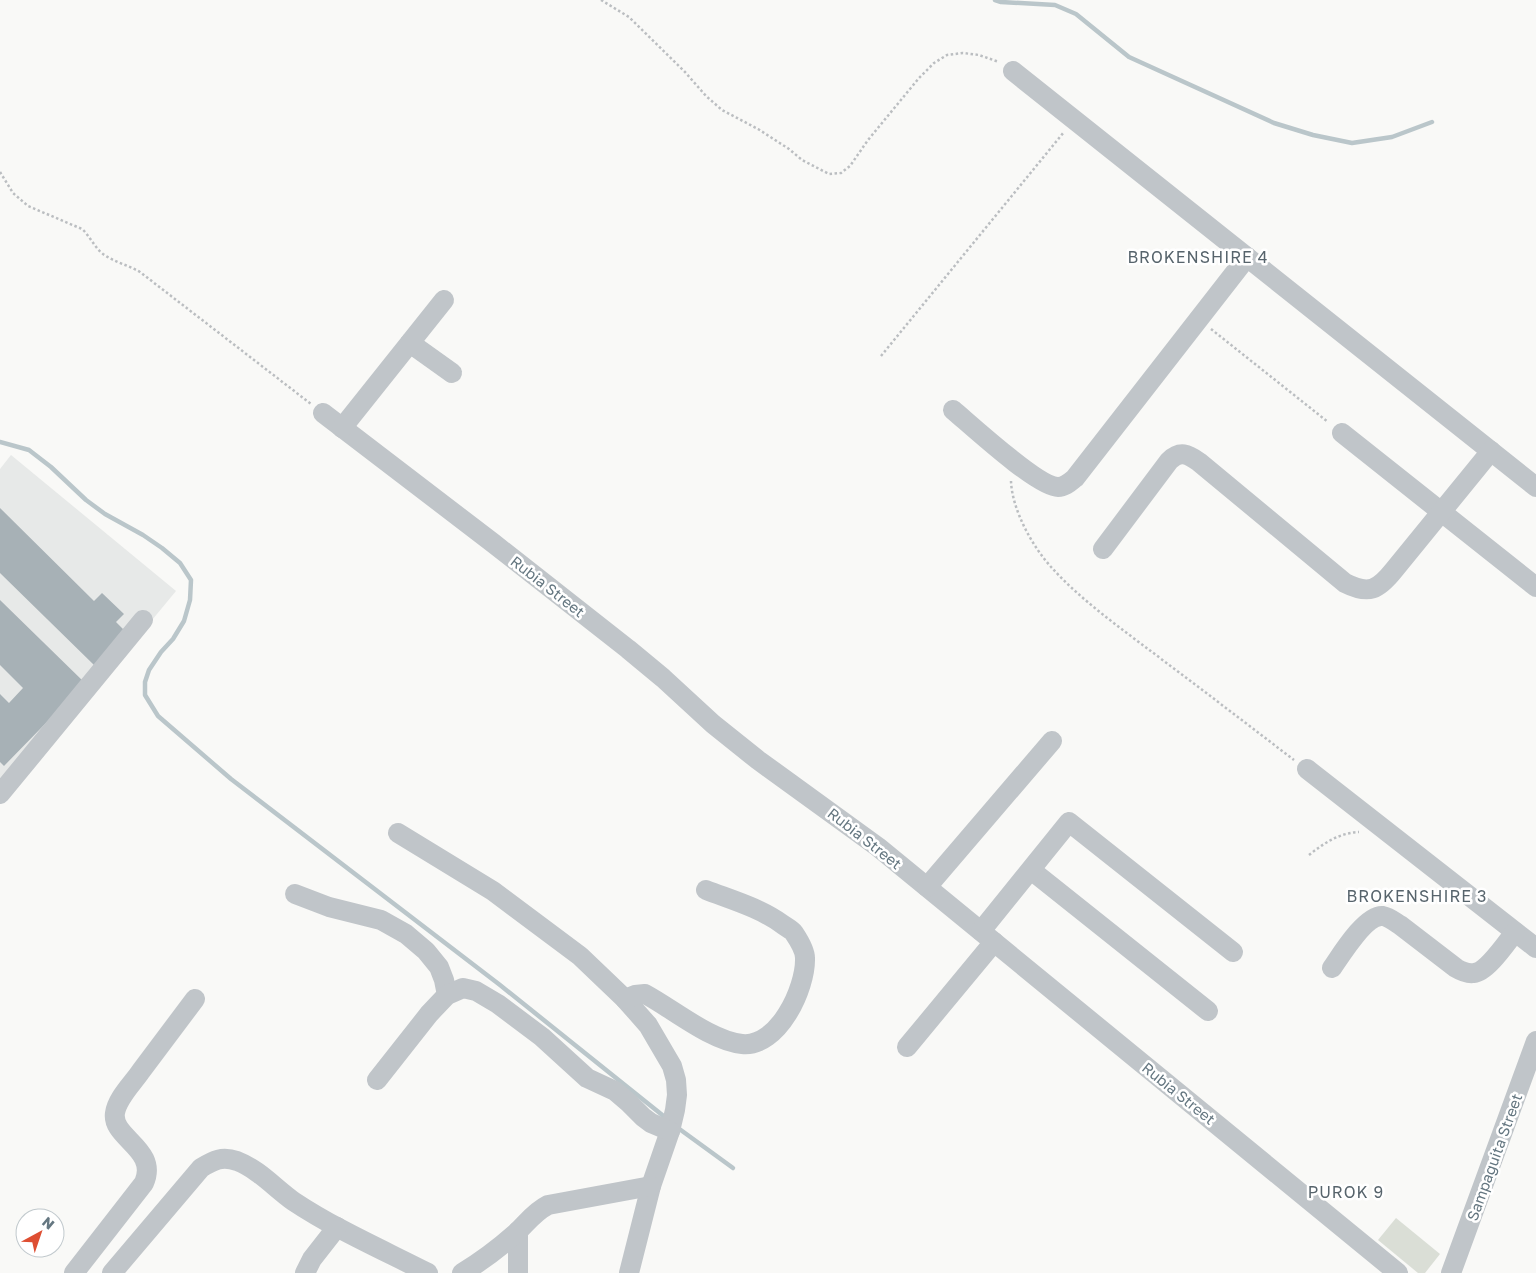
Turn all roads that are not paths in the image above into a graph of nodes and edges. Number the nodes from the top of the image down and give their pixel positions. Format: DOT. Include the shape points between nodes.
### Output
graph roads {
  1 [pos="1013,71"];
  2 [pos="1247,257"];
  3 [pos="444,300"];
  4 [pos="410,343"];
  5 [pos="452,373"];
  6 [pos="953,410"];
  7 [pos="323,413"];
  8 [pos="342,428"];
  9 [pos="1342,433"];
  10 [pos="1492,451"];
  11 [pos="1536,486"];
  12 [pos="1442,512"];
  13 [pos="1103,549"];
  14 [pos="1536,587"];
  15 [pos="144,620"];
  16 [pos="1052,741"];
  17 [pos="1307,769"];
  18 [pos="0,794"];
  19 [pos="398,832"];
  20 [pos="1030,870"];
  21 [pos="927,887"];
  22 [pos="706,890"];
  23 [pos="295,894"];
  24 [pos="1515,932"];
  25 [pos="987,937"];
  26 [pos="1536,948"];
  27 [pos="1233,952"];
  28 [pos="1332,968"];
  29 [pos="447,995"];
  30 [pos="195,999"];
  31 [pos="625,999"];
  32 [pos="1208,1011"];
  33 [pos="1536,1041"];
  34 [pos="907,1047"];
  35 [pos="377,1080"];
  36 [pos="670,1131"];
  37 [pos="651,1186"];
  38 [pos="337,1227"];
  39 [pos="518,1231"];
  40 [pos="74,1273"];
  41 [pos="112,1273"];
  42 [pos="305,1273"];
  43 [pos="428,1273"];
  44 [pos="462,1273"];
  45 [pos="518,1273"];
  46 [pos="629,1273"];
  47 [pos="1398,1273"];
  48 [pos="1452,1273"];
  1 -- 2 [label="street"];
  2 -- 6 [label="street" via="1067,485 1046,484 1030,474"];
  2 -- 10 [label="street"];
  3 -- 4 [label="street"];
  4 -- 5 [label="street"];
  4 -- 8 [label="street"];
  7 -- 8 [label="street, Rubia Street"];
  8 -- 21 [label="street, Rubia Street" via="628,649 758,760 842,819"];
  9 -- 12 [label="street"];
  10 -- 11 [label="street"];
  10 -- 12 [label="street"];
  12 -- 13 [label="street" via="1383,584 1372,590 1358,590 1345,583 1190,455 1181,453 1169,461"];
  12 -- 14 [label="street"];
  15 -- 18 [label="street"];
  16 -- 21 [label="street"];
  17 -- 24 [label="street"];
  19 -- 31 [label="street" via="493,891 580,956"];
  20 -- 25 [label="street"];
  20 -- 27 [label="street" via="1069,822"];
  20 -- 32 [label="street"];
  21 -- 25 [label="street, Rubia Street"];
  22 -- 31 [label="street" via="768,914 794,932 805,956 802,981 789,1012 773,1034 760,1042 743,1045 724,1040 645,994"];
  23 -- 29 [label="street" via="329,907 381,920 406,934 439,967"];
  24 -- 26 [label="street"];
  24 -- 28 [label="street" via="1481,972 1473,974 1456,968 1400,925 1381,916 1363,926"];
  25 -- 34 [label="street"];
  25 -- 47 [label="street, Rubia Street"];
  29 -- 35 [label="street"];
  29 -- 36 [label="street" via="463,988 476,990 542,1037 587,1078 614,1091 643,1118"];
  30 -- 40 [label="street" via="117,1107 115,1120 146,1161 147,1176"];
  31 -- 36 [label="street" via="648,1025 672,1066 677,1095"];
  33 -- 48 [label="street, Sampaguita Street"];
  36 -- 37 [label="street"];
  37 -- 39 [label="street" via="548,1205 538,1210"];
  37 -- 46 [label="street"];
  38 -- 41 [label="street" via="238,1161 214,1160 202,1168"];
  38 -- 42 [label="street"];
  38 -- 43 [label="street"];
  39 -- 44 [label="street"];
  39 -- 45 [label="street"];
}
